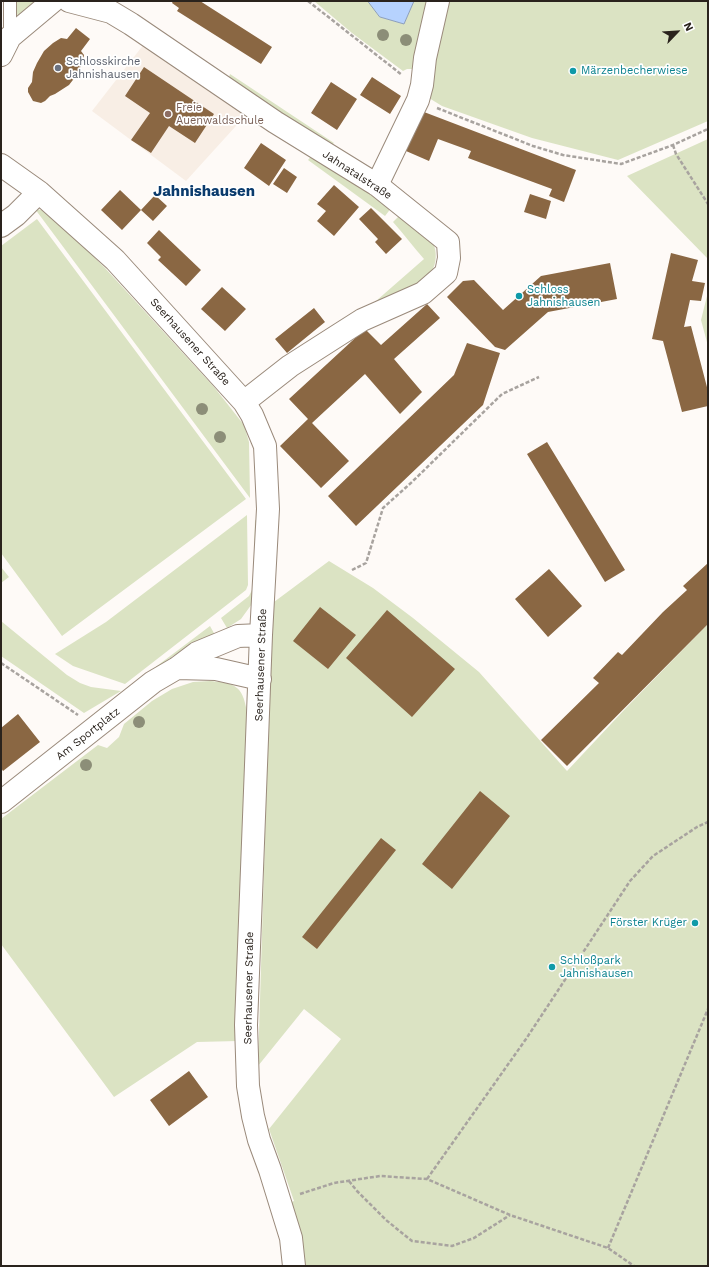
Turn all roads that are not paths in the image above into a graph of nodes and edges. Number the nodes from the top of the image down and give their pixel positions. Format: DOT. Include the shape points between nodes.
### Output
graph roads {
  1 [pos="10,1"];
  2 [pos="53,1"];
  3 [pos="69,1"];
  4 [pos="438,1"];
  5 [pos="6,46"];
  6 [pos="1,165"];
  7 [pos="377,185"];
  8 [pos="39,192"];
  9 [pos="1,226"];
  10 [pos="244,402"];
  11 [pos="261,635"];
  12 [pos="177,668"];
  13 [pos="260,679"];
  14 [pos="1,802"];
  15 [pos="294,1266"];
  1 -- 5 [label="lane"];
  2 -- 5 [label="street"];
  3 -- 7 [label="street, Jahnatalstraße" via="111,12 276,122"];
  4 -- 7 [label="street" via="420,92"];
  6 -- 8 [label="street, Seerhausener Straße"];
  7 -- 10 [label="street, Jahnatalstraße" via="448,242 449,258 446,273 423,293 362,320 296,362"];
  8 -- 9 [label="street"];
  8 -- 10 [label="street, Seerhausener Straße" via="115,260"];
  10 -- 11 [label="street, Seerhausener Straße" via="265,446 268,509"];
  11 -- 12 [label="street, Am Sportplatz" via="238,636 197,653"];
  11 -- 13 [label="street, Seerhausener Straße"];
  12 -- 13 [label="street" via="216,669"];
  12 -- 14 [label="street, Am Sportplatz" via="153,682"];
  13 -- 15 [label="street, Seerhausener Straße" via="246,1025 248,1086 259,1140 291,1238"];
}
